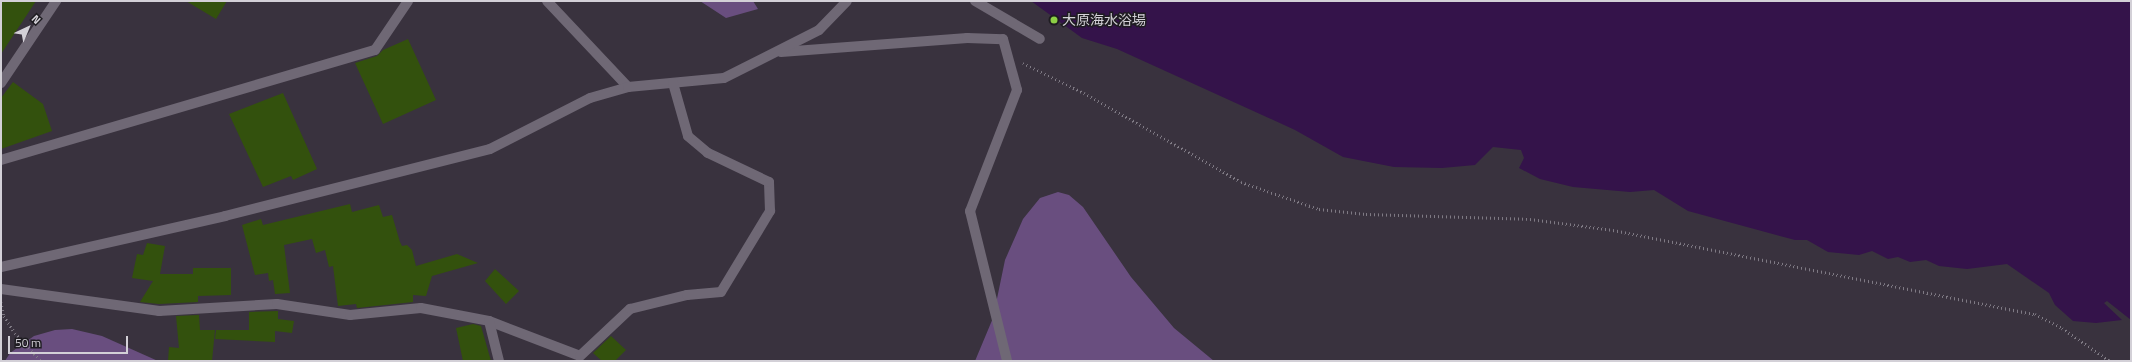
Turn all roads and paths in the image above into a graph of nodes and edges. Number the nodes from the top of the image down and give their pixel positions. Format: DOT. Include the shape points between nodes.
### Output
graph roads {
  1 [pos="56,1"];
  2 [pos="408,1"];
  3 [pos="547,1"];
  4 [pos="846,1"];
  5 [pos="975,1"];
  6 [pos="1040,38"];
  7 [pos="777,53"];
  8 [pos="1018,60"];
  9 [pos="1,83"];
  10 [pos="673,83"];
  11 [pos="628,87"];
  12 [pos="1,160"];
  13 [pos="1,267"];
  14 [pos="1,289"];
  15 [pos="1,302"];
  16 [pos="489,322"];
  17 [pos="42,361"];
  18 [pos="499,361"];
  19 [pos="1007,361"];
  20 [pos="2110,361"];
  1 -- 9 [label="street"];
  2 -- 12 [label="street" via="375,50"];
  3 -- 11 [label="street"];
  4 -- 7 [label="street" via="819,30"];
  5 -- 6 [label="street"];
  7 -- 10 [label="street" via="724,78"];
  7 -- 19 [label="street" via="967,38 1003,39 1017,90 970,211"];
  8 -- 20 [label="path" via="1084,93 1241,182 1319,209 1366,214 1530,219 1613,230 2035,314 2062,328"];
  10 -- 11 [label="street"];
  10 -- 16 [label="street" via="688,136 708,154 769,182 770,211 721,292 687,295 630,309 580,356"];
  11 -- 13 [label="street" via="590,98 490,149 225,216"];
  14 -- 16 [label="street" via="159,311 277,304 350,315 421,308"];
  15 -- 17 [label="path" via="4,316 15,333"];
  16 -- 18 [label="street"];
}
